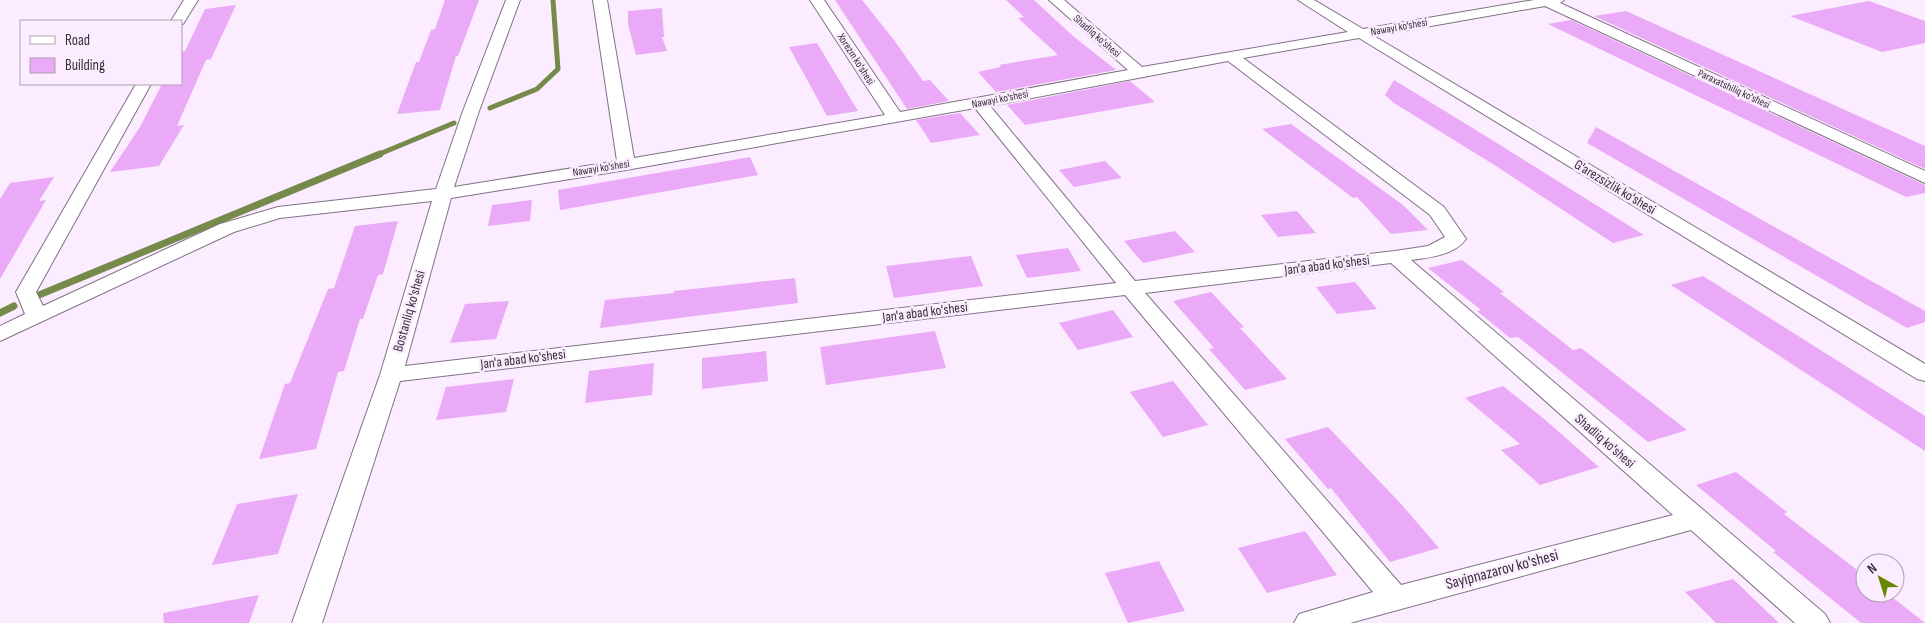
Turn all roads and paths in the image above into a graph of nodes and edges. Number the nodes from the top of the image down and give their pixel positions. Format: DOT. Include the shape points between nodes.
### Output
graph roads {
  1 [pos="191,0"];
  2 [pos="513,0"];
  3 [pos="600,0"];
  4 [pos="817,0"];
  5 [pos="1056,0"];
  6 [pos="1305,0"];
  7 [pos="1549,1"];
  8 [pos="179,20"];
  9 [pos="1361,33"];
  10 [pos="1231,56"];
  11 [pos="1139,72"];
  12 [pos="142,85"];
  13 [pos="979,103"];
  14 [pos="895,118"];
  15 [pos="626,165"];
  16 [pos="1925,178"];
  17 [pos="443,194"];
  18 [pos="1395,257"];
  19 [pos="1130,288"];
  20 [pos="37,316"];
  21 [pos="0,334"];
  22 [pos="1925,374"];
  23 [pos="391,375"];
  24 [pos="1695,519"];
  25 [pos="1395,598"];
  26 [pos="307,623"];
  27 [pos="1309,623"];
  28 [pos="1816,623"];
  1 -- 8 [label="street"];
  2 -- 17 [label="street, Bostanliq ko'shesi"];
  3 -- 15 [label="street"];
  4 -- 14 [label="street, Xorezm ko'shesi"];
  5 -- 11 [label="street, Shadliq ko'shesi"];
  6 -- 9 [label="street, G'arezsizlik ko'shesi"];
  7 -- 9 [label="street, Nawayi ko'shesi"];
  7 -- 16 [label="street, Paraxatshiliq ko'shesi"];
  9 -- 10 [label="street, Nawayi ko'shesi"];
  9 -- 22 [label="street, G'arezsizlik ko'shesi"];
  10 -- 11 [label="street, Nawayi ko'shesi"];
  10 -- 18 [label="street, Jan'a abad ko'shesi" via="1437,211 1456,239 1433,251"];
  11 -- 13 [label="street, Nawayi ko'shesi"];
  12 -- 20 [label="street" via="26,292"];
  13 -- 14 [label="street, Nawayi ko'shesi"];
  13 -- 19 [label="street"];
  14 -- 15 [label="street, Nawayi ko'shesi"];
  15 -- 17 [label="street, Nawayi ko'shesi"];
  17 -- 20 [label="street, Nawayi ko'shesi" via="278,214 227,228"];
  17 -- 23 [label="street, Bostanliq ko'shesi"];
  18 -- 19 [label="street, Jan'a abad ko'shesi"];
  18 -- 24 [label="street, Shadliq ko'shesi"];
  19 -- 23 [label="street, Jan'a abad ko'shesi"];
  19 -- 25 [label="street"];
  20 -- 21 [label="street, Nawayi ko'shesi"];
  23 -- 26 [label="street, Bostanliq ko'shesi"];
  24 -- 25 [label="street, Sayipnazarov ko'shesi"];
  24 -- 28 [label="street, Shadliq ko'shesi"];
  25 -- 27 [label="street, Sayipnazarov ko'shesi"];
}
